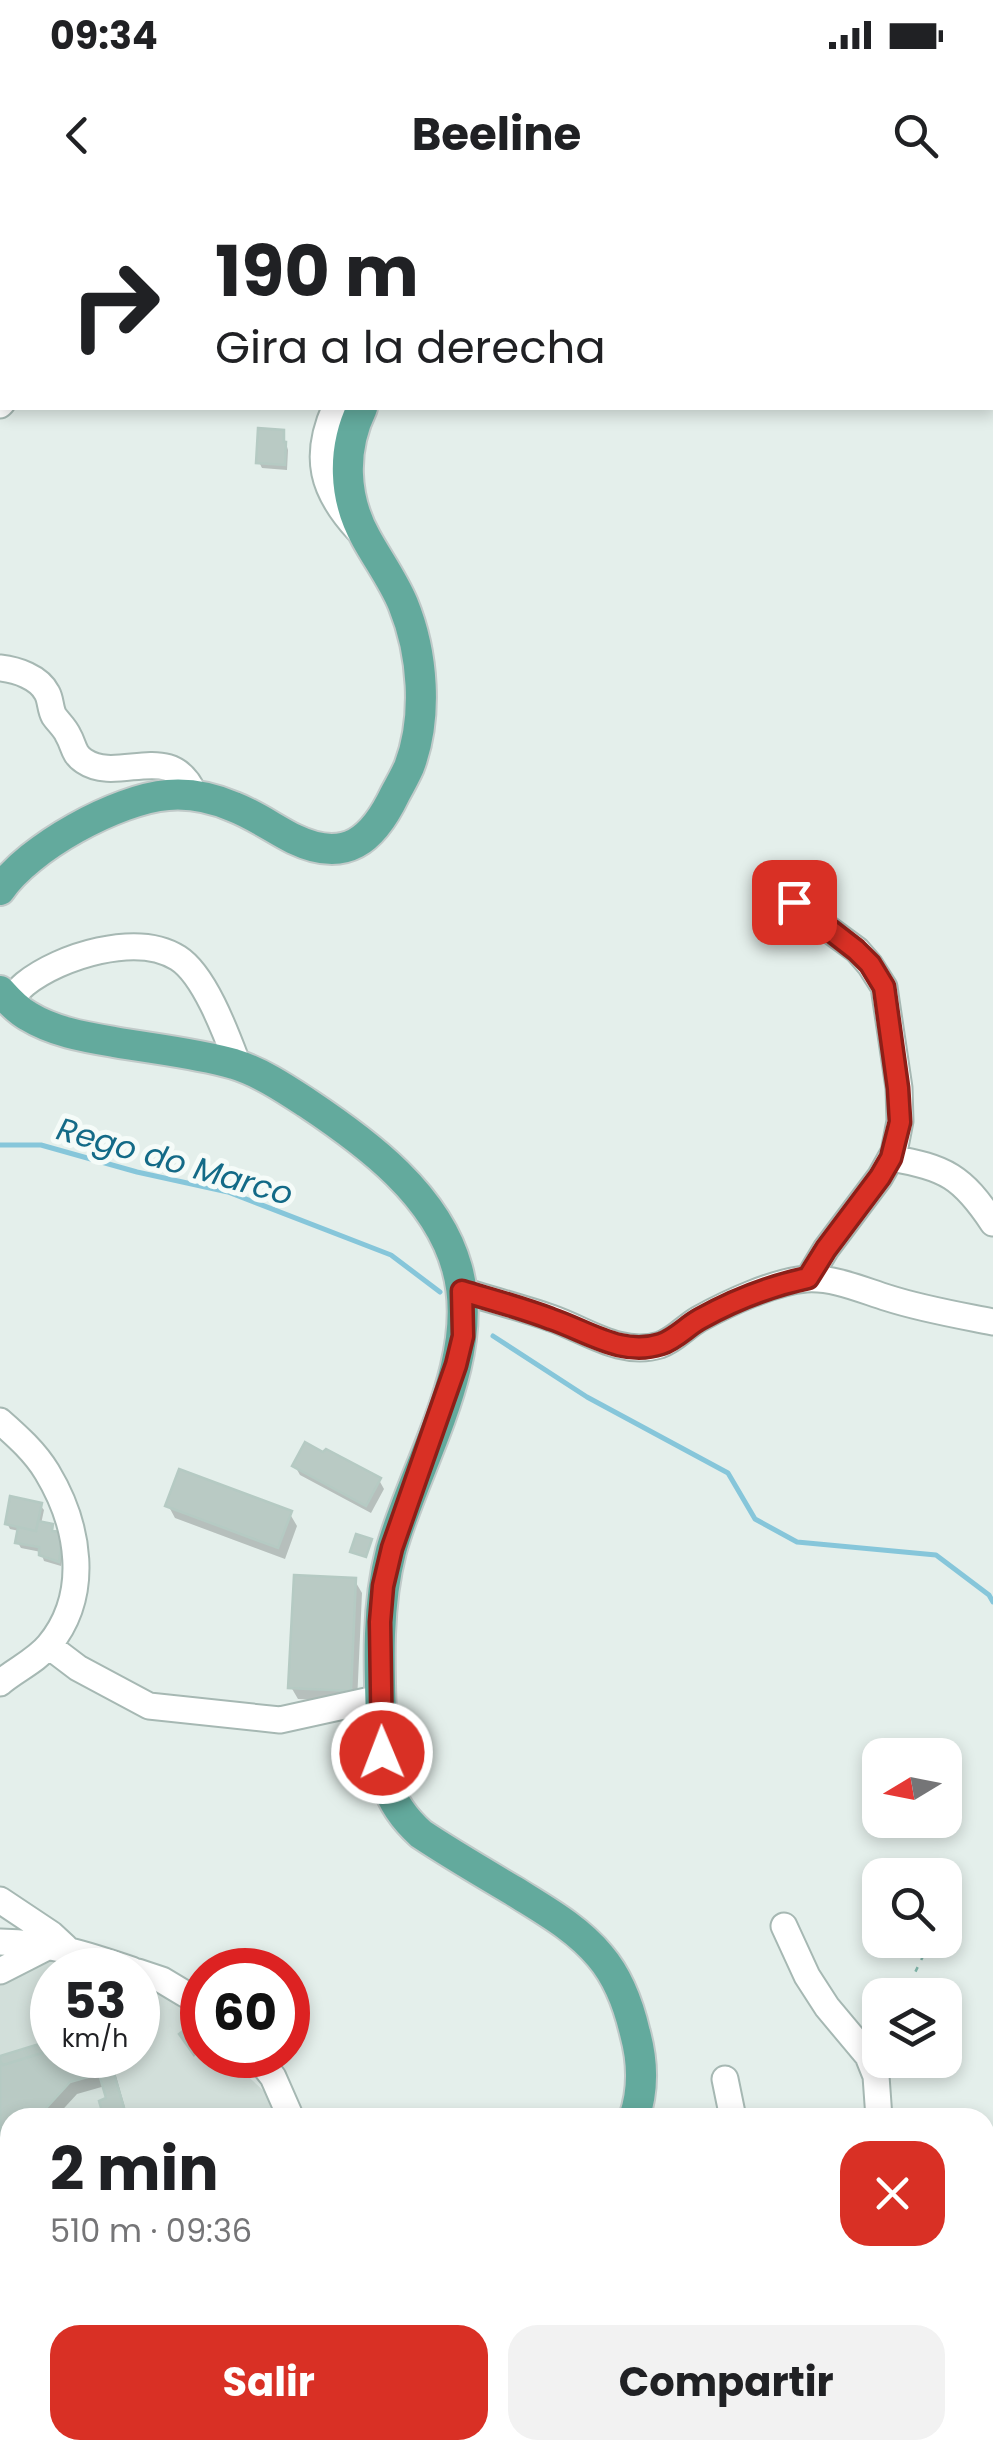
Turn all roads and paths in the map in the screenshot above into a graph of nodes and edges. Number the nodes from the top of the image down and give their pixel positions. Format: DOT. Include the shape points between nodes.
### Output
graph roads {
  1 [pos="333,410"];
  2 [pos="361,410"];
  3 [pos="366,539"];
  4 [pos="0,668"];
  5 [pos="194,796"];
  6 [pos="3,883"];
  7 [pos="781,886"];
  8 [pos="4,996"];
  9 [pos="238,1066"];
  10 [pos="891,1158"];
  11 [pos="993,1223"];
  12 [pos="808,1278"];
  13 [pos="462,1291"];
  14 [pos="993,1322"];
  15 [pos="0,1421"];
  16 [pos="49,1646"];
  17 [pos="0,1683"];
  18 [pos="380,1698"];
  19 [pos="0,1900"];
  20 [pos="784,1926"];
  21 [pos="0,1942"];
  22 [pos="57,1947"];
  23 [pos="60,1948"];
  24 [pos="0,1954"];
  25 [pos="0,1968"];
  26 [pos="274,2078"];
  27 [pos="725,2079"];
  28 [pos="287,2108"];
  29 [pos="636,2108"];
  30 [pos="730,2108"];
  31 [pos="878,2108"];
  1 -- 3 [label="street" via="324,476 333,500"];
  2 -- 3 [label="main road" via="347,467 355,517"];
  3 -- 5 [label="main road" via="403,602 420,688 409,766 378,826 354,845 327,849"];
  4 -- 5 [label="street" via="34,678 47,692 52,712 86,763 174,769"];
  5 -- 6 [label="main road" via="142,799 115,809 53,842"];
  7 -- 10 [label="street" via="856,950 884,987 900,1122"];
  8 -- 9 [label="main road" via="48,1027"];
  8 -- 9 [label="street" via="101,949 156,950 178,958 197,979"];
  9 -- 13 [label="main road" via="338,1124 409,1186 452,1249"];
  10 -- 11 [label="street" via="954,1177"];
  10 -- 12 [label="street"];
  12 -- 13 [label="street" via="741,1300 670,1341 644,1348 613,1344"];
  12 -- 14 [label="street"];
  13 -- 18 [label="main road" via="456,1365 383,1586"];
  15 -- 16 [label="street" via="46,1469 71,1525 76,1590"];
  16 -- 17 [label="street"];
  16 -- 18 [label="street" via="149,1706 280,1720"];
  18 -- 29 [label="main road" via="386,1780 404,1818 546,1910 601,1957 632,2019 641,2056"];
  19 -- 22 [label="street" via="51,1934"];
  20 -- 31 [label="street" via="826,2007 868,2056"];
  21 -- 22 [label="street"];
  22 -- 23 [label="street"];
  22 -- 25 [label="street"];
  24 -- 25 [label="street"];
  26 -- 28 [label="street"];
  27 -- 30 [label="street"];
}
